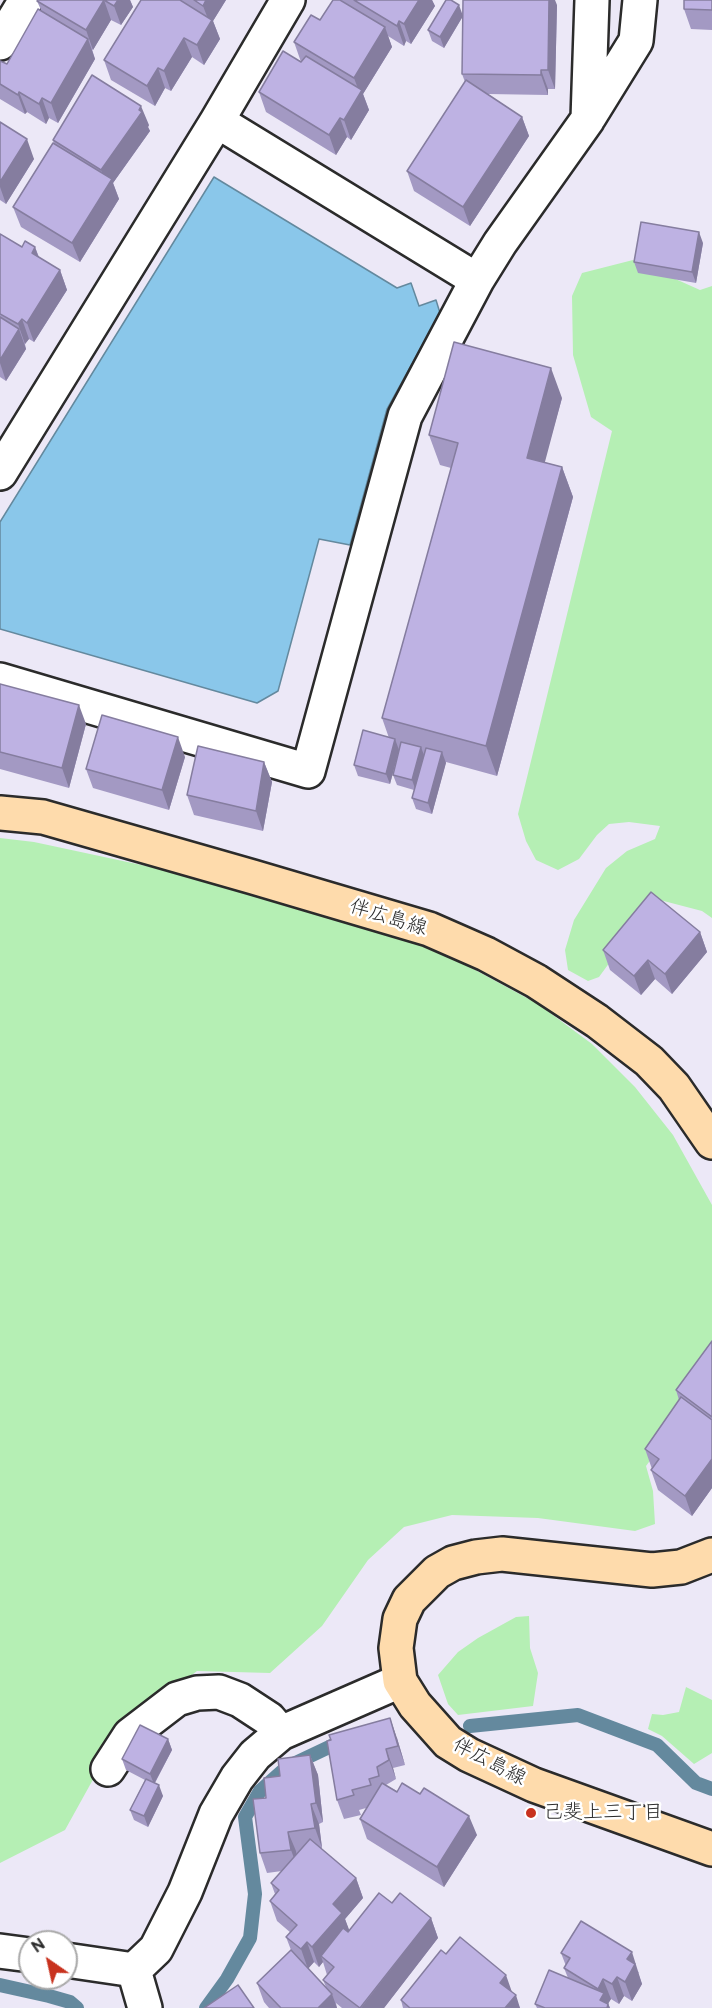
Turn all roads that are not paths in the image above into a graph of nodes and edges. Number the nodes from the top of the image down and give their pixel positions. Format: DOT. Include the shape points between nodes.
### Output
graph roads {
  1 [pos="26,0"];
  2 [pos="288,0"];
  3 [pos="592,0"];
  4 [pos="640,0"];
  5 [pos="0,43"];
  6 [pos="588,119"];
  7 [pos="218,121"];
  8 [pos="477,280"];
  9 [pos="0,473"];
  10 [pos="0,680"];
  11 [pos="0,813"];
  12 [pos="712,1142"];
  13 [pos="712,1556"];
  14 [pos="400,1681"];
  15 [pos="281,1733"];
  16 [pos="108,1768"];
  17 [pos="712,1848"];
  18 [pos="0,1951"];
  19 [pos="18,1953"];
  20 [pos="78,1962"];
  21 [pos="134,1970"];
  22 [pos="145,2008"];
  1 -- 5 [label="street"];
  2 -- 7 [label="street"];
  3 -- 6 [label="street"];
  4 -- 6 [label="street" via="636,41"];
  6 -- 8 [label="street"];
  7 -- 8 [label="street"];
  7 -- 9 [label="street"];
  8 -- 10 [label="street" via="405,416 308,771"];
  11 -- 12 [label="main road, 伴広島線" via="44,818 253,877 429,929 486,954 589,1015 649,1061 674,1087"];
  13 -- 14 [label="main road, 伴広島線" via="681,1567 652,1570 502,1554 453,1563 421,1586 400,1619 396,1648"];
  14 -- 15 [label="street"];
  14 -- 17 [label="main road, 伴広島線" via="431,1725 469,1755 534,1785"];
  15 -- 16 [label="street" via="269,1719 240,1700 219,1692 197,1693 177,1699 137,1729"];
  15 -- 21 [label="street" via="255,1755 237,1778 216,1814 185,1892 156,1949"];
  18 -- 19 [label="street"];
  20 -- 21 [label="street"];
  21 -- 22 [label="street"];
}
